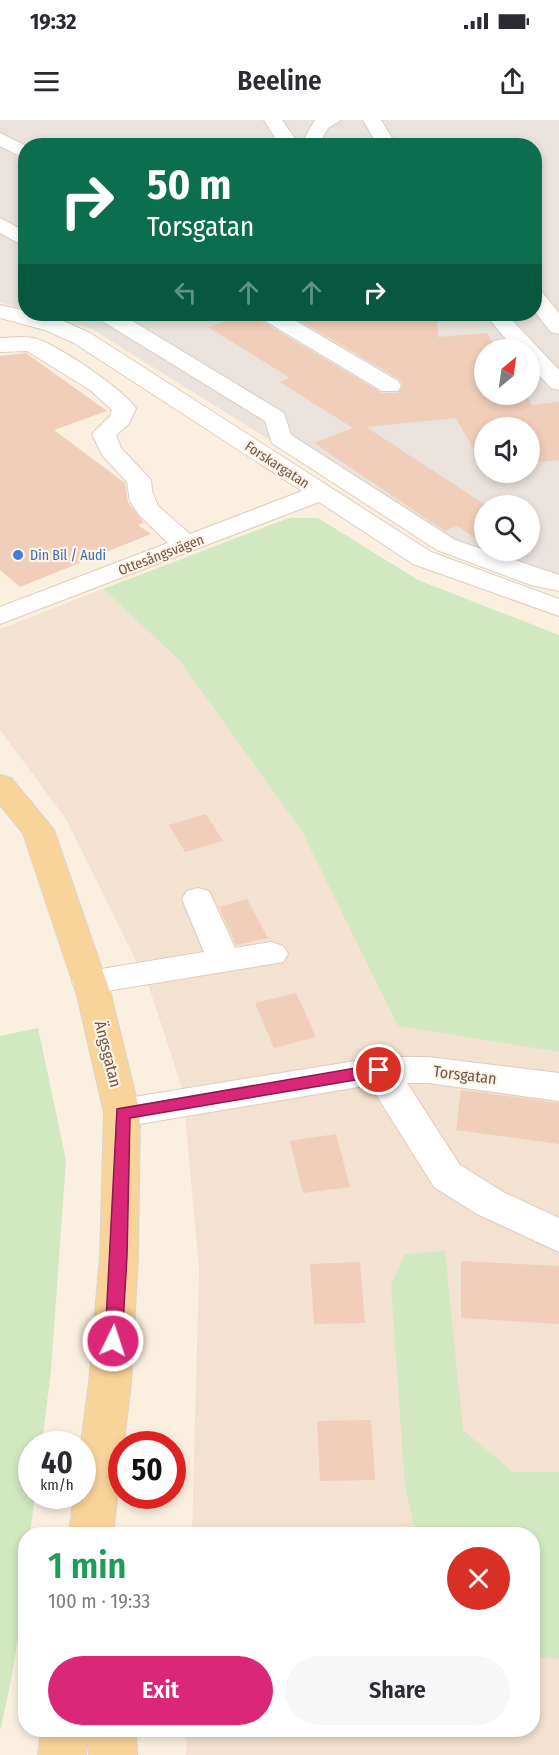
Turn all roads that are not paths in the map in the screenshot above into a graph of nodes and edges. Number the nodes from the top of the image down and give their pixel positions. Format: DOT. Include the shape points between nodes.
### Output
graph roads {
  1 [pos="273,120"];
  2 [pos="332,120"];
  3 [pos="372,120"];
  4 [pos="0,138"];
  5 [pos="283,138"];
  6 [pos="313,138"];
  7 [pos="383,138"];
  8 [pos="18,149"];
  9 [pos="0,224"];
  10 [pos="18,236"];
  11 [pos="542,307"];
  12 [pos="0,311"];
  13 [pos="18,316"];
  14 [pos="38,321"];
  15 [pos="118,321"];
  16 [pos="282,321"];
  17 [pos="501,321"];
  18 [pos="559,327"];
  19 [pos="517,339"];
  20 [pos="0,345"];
  21 [pos="540,363"];
  22 [pos="559,383"];
  23 [pos="390,386"];
  24 [pos="321,493"];
  25 [pos="187,545"];
  26 [pos="559,583"];
  27 [pos="559,608"];
  28 [pos="5,609"];
  29 [pos="0,785"];
  30 [pos="198,899"];
  31 [pos="272,954"];
  32 [pos="224,962"];
  33 [pos="89,982"];
  34 [pos="379,1070"];
  35 [pos="559,1087"];
  36 [pos="123,1113"];
  37 [pos="559,1236"];
  38 [pos="110,1383"];
  39 [pos="92,1527"];
  40 [pos="111,1527"];
  41 [pos="64,1737"];
  42 [pos="112,1737"];
  43 [pos="62,1755"];
  44 [pos="113,1755"];
  1 -- 5 [label="street"];
  2 -- 6 [label="street" via="321,124"];
  3 -- 7 [label="street"];
  4 -- 8 [label="street"];
  9 -- 10 [label="street"];
  11 -- 18 [label="street"];
  12 -- 13 [label="street, Forskargatan"];
  14 -- 24 [label="street, Forskargatan" via="82,338"];
  15 -- 26 [label="street" via="276,418 280,438 446,545"];
  16 -- 23 [label="street"];
  17 -- 19 [label="street"];
  20 -- 25 [label="street" via="31,344 98,385 124,408 121,419 104,434 110,450 139,480 138,494 148,512"];
  21 -- 22 [label="street"];
  24 -- 25 [label="street, Ottesångsvägen"];
  24 -- 27 [label="street, Forskargatan" via="422,558"];
  25 -- 28 [label="street, Ottesångsvägen"];
  29 -- 33 [label="main road, Ängsgatan" via="38,830"];
  30 -- 32 [label="street"];
  31 -- 32 [label="street"];
  32 -- 33 [label="street"];
  33 -- 36 [label="main road, Ängsgatan"];
  34 -- 35 [label="street, Torsgatan" via="428,1070"];
  34 -- 36 [label="street, Torsgatan"];
  34 -- 37 [label="street" via="447,1176 490,1203"];
  36 -- 38 [label="main road, Ängsgatan"];
  38 -- 39 [label="main road, Ängsgatan"];
  38 -- 40 [label="main road, Ängsgatan"];
  41 -- 43 [label="main road"];
  42 -- 44 [label="main road"];
}
